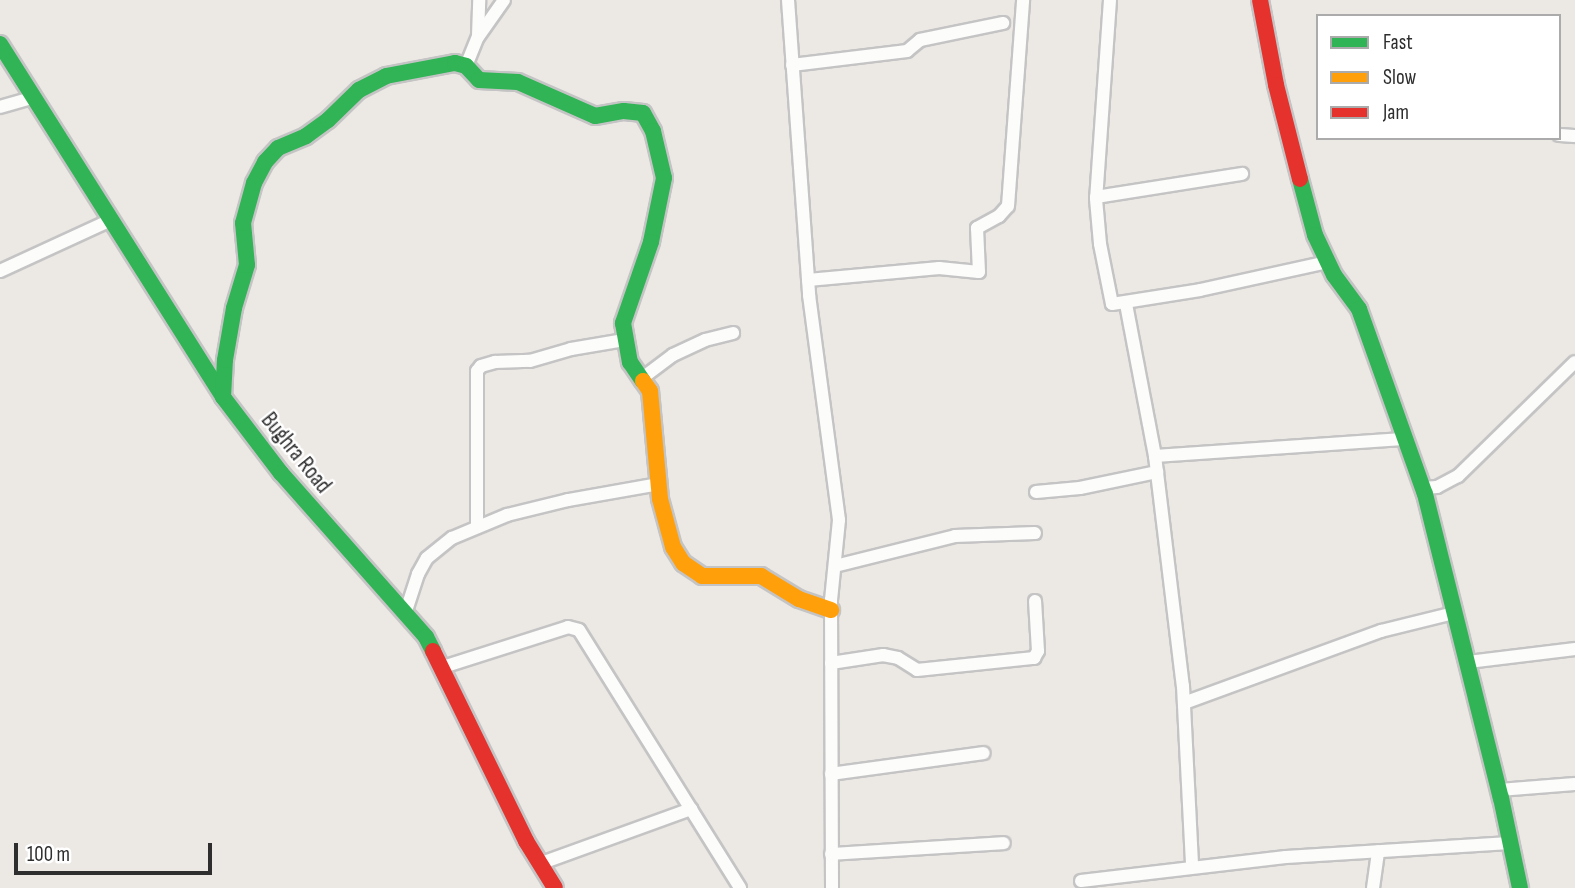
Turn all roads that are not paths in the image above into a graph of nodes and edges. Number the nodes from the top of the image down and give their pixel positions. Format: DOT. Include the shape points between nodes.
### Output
graph roads {
  1 [pos="479,0"];
  2 [pos="504,0"];
  3 [pos="788,0"];
  4 [pos="1023,0"];
  5 [pos="1110,0"];
  6 [pos="1260,0"];
  7 [pos="1003,23"];
  8 [pos="478,37"];
  9 [pos="0,44"];
  10 [pos="792,65"];
  11 [pos="466,66"];
  12 [pos="34,97"];
  13 [pos="0,107"];
  14 [pos="1242,174"];
  15 [pos="1096,197"];
  16 [pos="111,220"];
  17 [pos="1327,262"];
  18 [pos="0,271"];
  19 [pos="808,281"];
  20 [pos="1126,304"];
  21 [pos="733,333"];
  22 [pos="624,340"];
  23 [pos="1575,362"];
  24 [pos="641,379"];
  25 [pos="223,397"];
  26 [pos="1406,439"];
  27 [pos="1155,456"];
  28 [pos="1157,471"];
  29 [pos="659,484"];
  30 [pos="1423,488"];
  31 [pos="1036,492"];
  32 [pos="477,527"];
  33 [pos="1035,533"];
  34 [pos="835,566"];
  35 [pos="1035,601"];
  36 [pos="831,610"];
  37 [pos="406,611"];
  38 [pos="1454,613"];
  39 [pos="1575,649"];
  40 [pos="1468,662"];
  41 [pos="831,663"];
  42 [pos="443,667"];
  43 [pos="1184,703"];
  44 [pos="984,753"];
  45 [pos="831,774"];
  46 [pos="1575,784"];
  47 [pos="1499,790"];
  48 [pos="691,809"];
  49 [pos="1003,843"];
  50 [pos="1510,843"];
  51 [pos="1378,851"];
  52 [pos="831,854"];
  53 [pos="539,864"];
  54 [pos="1192,866"];
  55 [pos="1081,881"];
  56 [pos="555,888"];
  57 [pos="740,888"];
  58 [pos="832,888"];
  59 [pos="1373,888"];
  60 [pos="1520,888"];
  1 -- 8 [label="street"];
  2 -- 8 [label="street"];
  3 -- 10 [label="street"];
  4 -- 19 [label="street" via="1008,206 978,228 979,272 939,268"];
  5 -- 15 [label="street"];
  6 -- 17 [label="street" via="1276,85 1315,235"];
  7 -- 10 [label="street" via="920,40 906,51"];
  8 -- 11 [label="street"];
  9 -- 12 [label="street, Bughra Road"];
  10 -- 19 [label="street"];
  11 -- 22 [label="street" via="479,80 518,82 595,116 638,111 647,116 664,178 656,222 623,323"];
  11 -- 25 [label="street" via="455,62 386,76 359,90 328,120 278,148 265,162 243,223 247,265 234,308"];
  12 -- 13 [label="street"];
  12 -- 16 [label="street, Bughra Road"];
  14 -- 15 [label="street"];
  15 -- 20 [label="street" via="1109,298 1112,304"];
  16 -- 18 [label="street"];
  16 -- 25 [label="street, Bughra Road"];
  17 -- 20 [label="street"];
  17 -- 26 [label="street" via="1359,309"];
  19 -- 34 [label="street" via="839,520"];
  20 -- 27 [label="street"];
  21 -- 24 [label="street" via="673,355"];
  22 -- 24 [label="street" via="629,362"];
  22 -- 32 [label="street" via="530,360 495,362 477,371"];
  23 -- 30 [label="street" via="1458,476 1437,487"];
  24 -- 29 [label="street" via="650,391"];
  25 -- 37 [label="street, Bughra Road" via="289,483"];
  26 -- 27 [label="street"];
  26 -- 30 [label="street"];
  27 -- 28 [label="street"];
  28 -- 31 [label="street" via="1080,488"];
  28 -- 43 [label="street"];
  29 -- 32 [label="street" via="568,500"];
  29 -- 36 [label="street" via="673,547 692,571 702,576 761,576 799,599"];
  30 -- 38 [label="street"];
  32 -- 37 [label="street" via="452,538 427,558"];
  33 -- 34 [label="street" via="955,536"];
  34 -- 36 [label="street"];
  35 -- 41 [label="street" via="1038,651 1034,658 918,670 883,655"];
  36 -- 41 [label="street"];
  37 -- 42 [label="street, Bughra Road"];
  38 -- 40 [label="street"];
  38 -- 43 [label="street" via="1381,631"];
  39 -- 40 [label="street"];
  40 -- 47 [label="street"];
  41 -- 45 [label="street"];
  42 -- 48 [label="street" via="568,627 579,630"];
  42 -- 53 [label="street, Bughra Road"];
  43 -- 54 [label="street"];
  44 -- 45 [label="street"];
  45 -- 52 [label="street"];
  46 -- 47 [label="street"];
  47 -- 50 [label="street"];
  48 -- 53 [label="street"];
  48 -- 57 [label="street"];
  49 -- 52 [label="street"];
  50 -- 51 [label="street"];
  50 -- 60 [label="street"];
  51 -- 54 [label="street"];
  51 -- 59 [label="street"];
  52 -- 58 [label="street"];
  53 -- 56 [label="street, Bughra Road"];
  54 -- 55 [label="street"];
}
